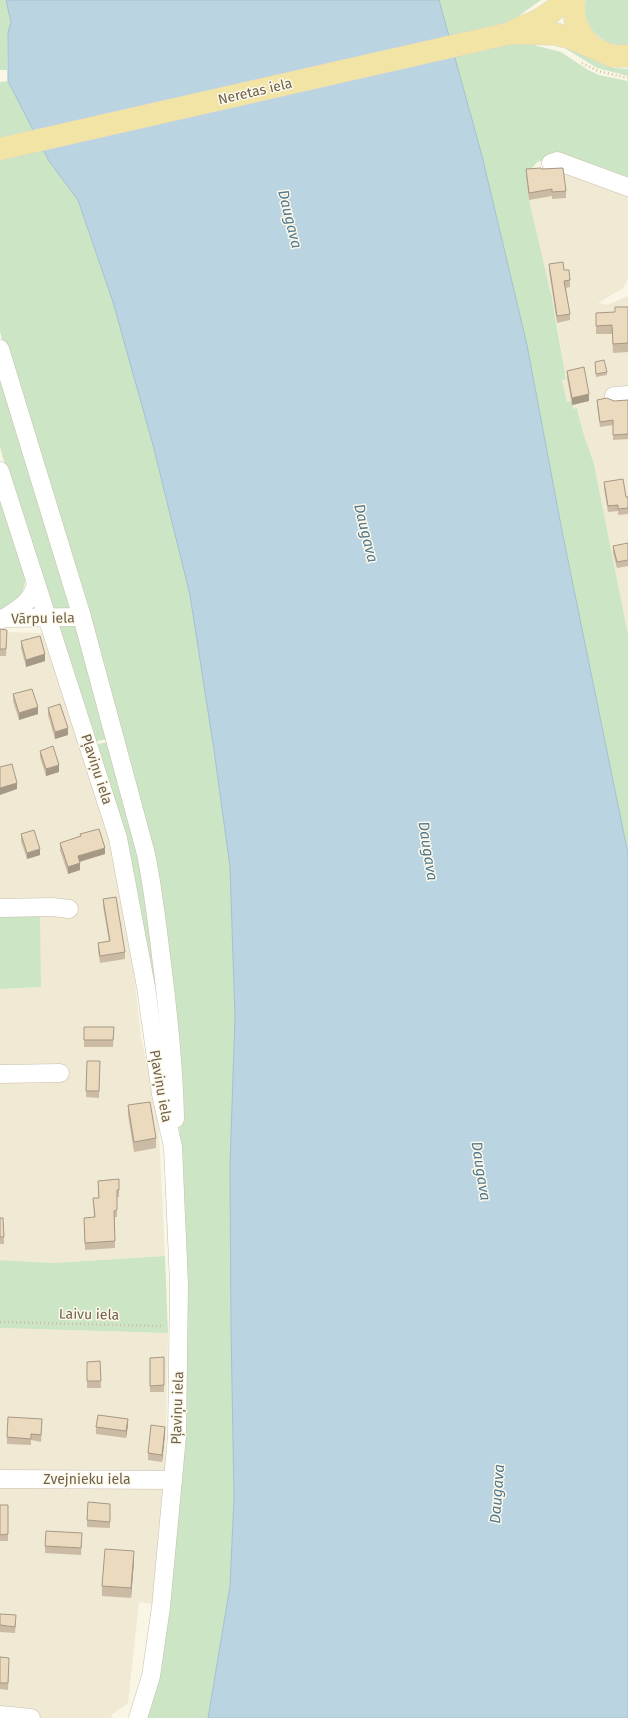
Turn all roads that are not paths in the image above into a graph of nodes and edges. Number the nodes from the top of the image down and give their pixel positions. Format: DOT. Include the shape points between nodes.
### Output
graph roads {
  1 [pos="565,0"];
  2 [pos="574,0"];
  3 [pos="510,33"];
  4 [pos="591,46"];
  5 [pos="626,57"];
  6 [pos="0,149"];
  7 [pos="551,163"];
  8 [pos="628,187"];
  9 [pos="0,349"];
  10 [pos="5,379"];
  11 [pos="0,471"];
  12 [pos="36,584"];
  13 [pos="82,617"];
  14 [pos="2,619"];
  15 [pos="47,619"];
  16 [pos="0,908"];
  17 [pos="68,909"];
  18 [pos="60,1073"];
  19 [pos="0,1074"];
  20 [pos="173,1147"];
  21 [pos="0,1479"];
  22 [pos="173,1480"];
  23 [pos="0,1715"];
  24 [pos="31,1718"];
  25 [pos="138,1718"];
  1 -- 3 [label="main road" via="550,13"];
  2 -- 4 [label="main road" via="576,26"];
  3 -- 4 [label="main road" via="555,34"];
  3 -- 6 [label="main road, Neretas iela"];
  4 -- 5 [label="main road" via="612,56"];
  7 -- 8 [label="street" via="557,161"];
  9 -- 10 [label="street"];
  10 -- 13 [label="street"];
  11 -- 12 [label="street, Pļaviņu iela"];
  12 -- 14 [label="street, Vārpu iela" via="34,593 19,610"];
  12 -- 15 [label="street, Pļaviņu iela"];
  13 -- 15 [label="street, Vārpu iela"];
  13 -- 20 [label="street" via="151,879 165,988 174,1089"];
  14 -- 15 [label="street, Vārpu iela"];
  15 -- 20 [label="street, Pļaviņu iela" via="90,745 118,838 146,987 161,1094"];
  16 -- 17 [label="street"];
  18 -- 19 [label="street"];
  20 -- 22 [label="street, Pļaviņu iela" via="179,1284 177,1436"];
  21 -- 22 [label="street, Zvejnieku iela"];
  22 -- 25 [label="street, Pļaviņu iela" via="161,1607 151,1676"];
  23 -- 24 [label="street"];
}
